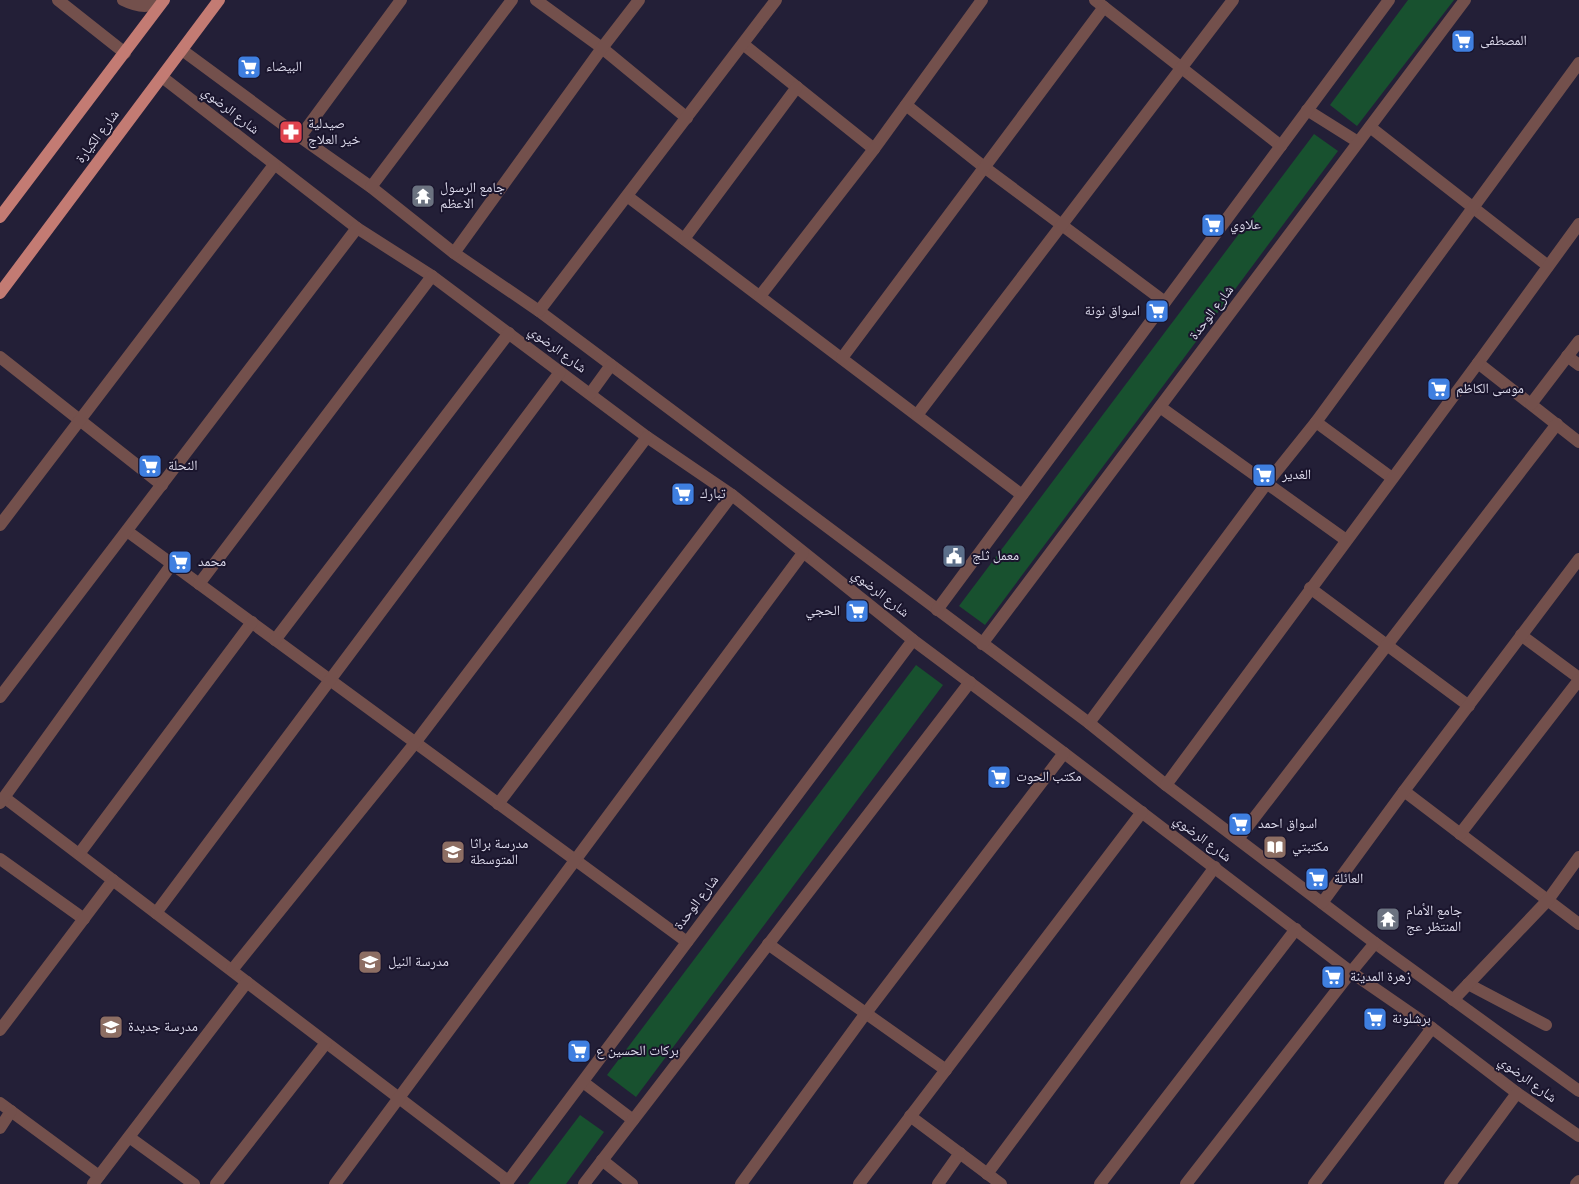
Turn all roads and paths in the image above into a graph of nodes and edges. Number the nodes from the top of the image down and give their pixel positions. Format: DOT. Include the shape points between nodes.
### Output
graph roads {
  1 [pos="58,0"];
  2 [pos="122,0"];
  3 [pos="163,0"];
  4 [pos="220,0"];
  5 [pos="401,0"];
  6 [pos="512,0"];
  7 [pos="536,0"];
  8 [pos="639,0"];
  9 [pos="776,0"];
  10 [pos="982,0"];
  11 [pos="1233,0"];
  12 [pos="1389,0"];
  13 [pos="1465,0"];
  14 [pos="1099,3"];
  15 [pos="743,44"];
  16 [pos="602,48"];
  17 [pos="182,50"];
  18 [pos="125,53"];
  19 [pos="1579,62"];
  20 [pos="1181,68"];
  21 [pos="162,77"];
  22 [pos="797,87"];
  23 [pos="906,105"];
  24 [pos="1307,110"];
  25 [pos="686,118"];
  26 [pos="1370,127"];
  27 [pos="300,138"];
  28 [pos="1358,142"];
  29 [pos="1281,146"];
  30 [pos="874,149"];
  31 [pos="274,165"];
  32 [pos="984,167"];
  33 [pos="371,187"];
  34 [pos="627,196"];
  35 [pos="1473,207"];
  36 [pos="0,217"];
  37 [pos="1579,224"];
  38 [pos="1062,226"];
  39 [pos="357,228"];
  40 [pos="684,239"];
  41 [pos="454,253"];
  42 [pos="1548,266"];
  43 [pos="432,276"];
  44 [pos="0,293"];
  45 [pos="760,296"];
  46 [pos="1165,302"];
  47 [pos="539,311"];
  48 [pos="509,333"];
  49 [pos="1579,341"];
  50 [pos="1567,356"];
  51 [pos="0,357"];
  52 [pos="842,358"];
  53 [pos="1478,363"];
  54 [pos="610,365"];
  55 [pos="1579,365"];
  56 [pos="560,372"];
  57 [pos="590,394"];
  58 [pos="1531,404"];
  59 [pos="1160,407"];
  60 [pos="917,415"];
  61 [pos="80,420"];
  62 [pos="1316,422"];
  63 [pos="1557,424"];
  64 [pos="647,437"];
  65 [pos="1579,442"];
  66 [pos="1392,478"];
  67 [pos="1267,483"];
  68 [pos="162,485"];
  69 [pos="732,495"];
  70 [pos="1022,495"];
  71 [pos="0,525"];
  72 [pos="127,531"];
  73 [pos="1346,540"];
  74 [pos="803,553"];
  75 [pos="1579,559"];
  76 [pos="172,564"];
  77 [pos="199,584"];
  78 [pos="1310,588"];
  79 [pos="937,610"];
  80 [pos="252,622"];
  81 [pos="1521,635"];
  82 [pos="275,640"];
  83 [pos="913,640"];
  84 [pos="982,644"];
  85 [pos="1388,645"];
  86 [pos="1579,679"];
  87 [pos="329,680"];
  88 [pos="970,682"];
  89 [pos="0,697"];
  90 [pos="1470,706"];
  91 [pos="1089,723"];
  92 [pos="415,743"];
  93 [pos="1064,753"];
  94 [pos="1166,785"];
  95 [pos="1404,792"];
  96 [pos="2,800"];
  97 [pos="498,804"];
  98 [pos="1142,812"];
  99 [pos="1460,834"];
  100 [pos="1238,840"];
  101 [pos="79,854"];
  102 [pos="1579,857"];
  103 [pos="0,859"];
  104 [pos="575,860"];
  105 [pos="1215,867"];
  106 [pos="113,880"];
  107 [pos="1548,900"];
  108 [pos="1322,903"];
  109 [pos="156,913"];
  110 [pos="84,918"];
  111 [pos="1579,924"];
  112 [pos="1296,929"];
  113 [pos="687,942"];
  114 [pos="1375,943"];
  115 [pos="768,944"];
  116 [pos="232,970"];
  117 [pos="1351,972"];
  118 [pos="247,982"];
  119 [pos="1468,984"];
  120 [pos="1453,1000"];
  121 [pos="866,1013"];
  122 [pos="1546,1025"];
  123 [pos="1432,1028"];
  124 [pos="0,1030"];
  125 [pos="326,1043"];
  126 [pos="946,1070"];
  127 [pos="583,1082"];
  128 [pos="1579,1090"];
  129 [pos="1517,1093"];
  130 [pos="399,1098"];
  131 [pos="0,1103"];
  132 [pos="11,1111"];
  133 [pos="910,1116"];
  134 [pos="633,1120"];
  135 [pos="0,1128"];
  136 [pos="129,1136"];
  137 [pos="1579,1136"];
  138 [pos="960,1153"];
  139 [pos="602,1160"];
  140 [pos="987,1174"];
  141 [pos="96,1180"];
  142 [pos="1579,1181"];
  143 [pos="507,1183"];
  144 [pos="194,1184"];
  145 [pos="216,1184"];
  146 [pos="335,1184"];
  147 [pos="584,1184"];
  148 [pos="632,1184"];
  149 [pos="741,1184"];
  150 [pos="859,1184"];
  151 [pos="938,1184"];
  152 [pos="1001,1184"];
  153 [pos="1100,1184"];
  154 [pos="1186,1184"];
  155 [pos="1314,1184"];
  156 [pos="1450,1184"];
  157 [pos="1576,1184"];
  1 -- 18 [label="street"];
  2 -- 3 [label="street" via="148,6"];
  3 -- 18 [label="main road"];
  4 -- 17 [label="main road, شارع الكيارة"];
  5 -- 27 [label="street"];
  6 -- 33 [label="street"];
  7 -- 16 [label="street"];
  8 -- 16 [label="street"];
  9 -- 15 [label="street"];
  10 -- 23 [label="street"];
  11 -- 20 [label="street"];
  12 -- 24 [label="street"];
  13 -- 26 [label="street, شارع الوحدة"];
  14 -- 20 [label="street"];
  14 -- 32 [label="street"];
  15 -- 22 [label="street"];
  15 -- 25 [label="street"];
  16 -- 25 [label="street"];
  16 -- 41 [label="street"];
  17 -- 21 [label="main road, شارع الكيارة"];
  17 -- 27 [label="street, شارع الرضوي"];
  18 -- 36 [label="main road"];
  19 -- 35 [label="street"];
  20 -- 29 [label="street"];
  20 -- 38 [label="street"];
  21 -- 31 [label="street, شارع الرضوي"];
  21 -- 44 [label="main road, شارع الكيارة"];
  22 -- 30 [label="street"];
  22 -- 40 [label="street"];
  23 -- 30 [label="street"];
  23 -- 32 [label="street"];
  24 -- 28 [label="street"];
  24 -- 29 [label="street"];
  25 -- 34 [label="street"];
  26 -- 28 [label="street, شارع الوحدة"];
  26 -- 35 [label="street"];
  27 -- 33 [label="street, شارع الرضوي"];
  28 -- 59 [label="street, شارع الوحدة"];
  29 -- 46 [label="street"];
  30 -- 45 [label="street"];
  31 -- 39 [label="street, شارع الرضوي"];
  31 -- 61 [label="street"];
  32 -- 38 [label="street"];
  32 -- 52 [label="street"];
  33 -- 41 [label="street, شارع الرضوي"];
  34 -- 40 [label="street"];
  34 -- 47 [label="street"];
  35 -- 42 [label="street"];
  35 -- 62 [label="street"];
  37 -- 42 [label="street"];
  38 -- 46 [label="street"];
  38 -- 60 [label="street"];
  39 -- 43 [label="street, شارع الرضوي"];
  39 -- 68 [label="street"];
  40 -- 45 [label="street"];
  41 -- 47 [label="street, شارع الرضوي"];
  42 -- 53 [label="street"];
  43 -- 48 [label="street, شارع الرضوي"];
  43 -- 77 [label="street"];
  45 -- 52 [label="street"];
  46 -- 70 [label="street"];
  47 -- 54 [label="street, شارع الرضوي"];
  48 -- 56 [label="street, شارع الرضوي"];
  48 -- 82 [label="street"];
  49 -- 50 [label="street"];
  50 -- 55 [label="street"];
  50 -- 58 [label="street"];
  51 -- 61 [label="street"];
  52 -- 60 [label="street"];
  53 -- 58 [label="street"];
  53 -- 66 [label="street"];
  54 -- 57 [label="street"];
  54 -- 79 [label="street, شارع الرضوي"];
  56 -- 57 [label="street, شارع الرضوي"];
  56 -- 87 [label="street"];
  57 -- 64 [label="street, شارع الرضوي"];
  58 -- 63 [label="street"];
  59 -- 67 [label="street"];
  59 -- 84 [label="street, شارع الوحدة"];
  60 -- 70 [label="street"];
  61 -- 68 [label="street"];
  61 -- 71 [label="street"];
  62 -- 66 [label="street"];
  62 -- 67 [label="street"];
  63 -- 65 [label="street"];
  63 -- 85 [label="street"];
  64 -- 69 [label="street, شارع الرضوي"];
  64 -- 92 [label="street"];
  66 -- 73 [label="street"];
  67 -- 73 [label="street"];
  67 -- 91 [label="street"];
  68 -- 72 [label="street"];
  69 -- 74 [label="street, شارع الرضوي"];
  69 -- 97 [label="street"];
  70 -- 79 [label="street"];
  72 -- 76 [label="street"];
  72 -- 89 [label="street"];
  73 -- 78 [label="street"];
  74 -- 83 [label="street, شارع الرضوي"];
  74 -- 104 [label="street"];
  75 -- 81 [label="street"];
  76 -- 77 [label="street"];
  76 -- 96 [label="street"];
  77 -- 80 [label="street"];
  78 -- 85 [label="street"];
  78 -- 94 [label="street"];
  79 -- 84 [label="street, شارع الرضوي"];
  80 -- 82 [label="street"];
  80 -- 101 [label="street"];
  81 -- 86 [label="street"];
  81 -- 90 [label="street"];
  82 -- 87 [label="street"];
  83 -- 88 [label="street, شارع الرضوي"];
  83 -- 113 [label="street, شارع الوحدة"];
  84 -- 91 [label="street, شارع الرضوي"];
  85 -- 90 [label="street"];
  85 -- 100 [label="street"];
  86 -- 99 [label="street"];
  87 -- 92 [label="street"];
  87 -- 109 [label="street"];
  88 -- 93 [label="street, شارع الرضوي"];
  88 -- 115 [label="street"];
  90 -- 95 [label="street"];
  91 -- 94 [label="street, شارع الرضوي"];
  92 -- 97 [label="street"];
  92 -- 116 [label="street"];
  93 -- 98 [label="street, شارع الرضوي"];
  93 -- 121 [label="street"];
  94 -- 100 [label="street, شارع الرضوي"];
  95 -- 99 [label="street"];
  95 -- 108 [label="street"];
  96 -- 101 [label="street"];
  97 -- 104 [label="street"];
  98 -- 105 [label="street, شارع الرضوي"];
  98 -- 126 [label="street"];
  99 -- 107 [label="street"];
  100 -- 108 [label="street, شارع الرضوي"];
  101 -- 106 [label="street"];
  102 -- 107 [label="street"];
  103 -- 110 [label="street"];
  104 -- 113 [label="street"];
  104 -- 130 [label="street"];
  105 -- 112 [label="street, شارع الرضوي"];
  105 -- 140 [label="street"];
  106 -- 109 [label="street"];
  106 -- 110 [label="street"];
  107 -- 111 [label="street"];
  107 -- 119 [label="street"];
  108 -- 114 [label="street, شارع الرضوي"];
  109 -- 116 [label="street"];
  110 -- 124 [label="street"];
  112 -- 117 [label="street, شارع الرضوي"];
  112 -- 153 [label="street"];
  113 -- 127 [label="street, شارع الوحدة"];
  114 -- 117 [label="street"];
  114 -- 120 [label="street, شارع الرضوي"];
  115 -- 121 [label="street"];
  115 -- 134 [label="street"];
  116 -- 118 [label="street"];
  117 -- 123 [label="street, شارع الرضوي"];
  117 -- 154 [label="street"];
  118 -- 125 [label="street"];
  118 -- 136 [label="street"];
  119 -- 120 [label="street"];
  119 -- 122 [label="street"];
  120 -- 128 [label="street, شارع الرضوي"];
  121 -- 126 [label="street"];
  121 -- 149 [label="street"];
  123 -- 129 [label="street, شارع الرضوي"];
  123 -- 155 [label="street"];
  125 -- 130 [label="street"];
  125 -- 145 [label="street"];
  126 -- 133 [label="street"];
  127 -- 134 [label="street"];
  127 -- 143 [label="street, شارع الوحدة"];
  129 -- 137 [label="street, شارع الرضوي"];
  129 -- 156 [label="street"];
  130 -- 143 [label="street"];
  130 -- 146 [label="street"];
  131 -- 132 [label="street"];
  132 -- 135 [label="street"];
  132 -- 141 [label="street"];
  133 -- 138 [label="street"];
  133 -- 150 [label="street"];
  134 -- 139 [label="street"];
  136 -- 141 [label="street"];
  136 -- 144 [label="street"];
  138 -- 140 [label="street"];
  138 -- 151 [label="street"];
  139 -- 147 [label="street"];
  139 -- 148 [label="street"];
  140 -- 152 [label="street"];
  142 -- 157 [label="street"];
}
